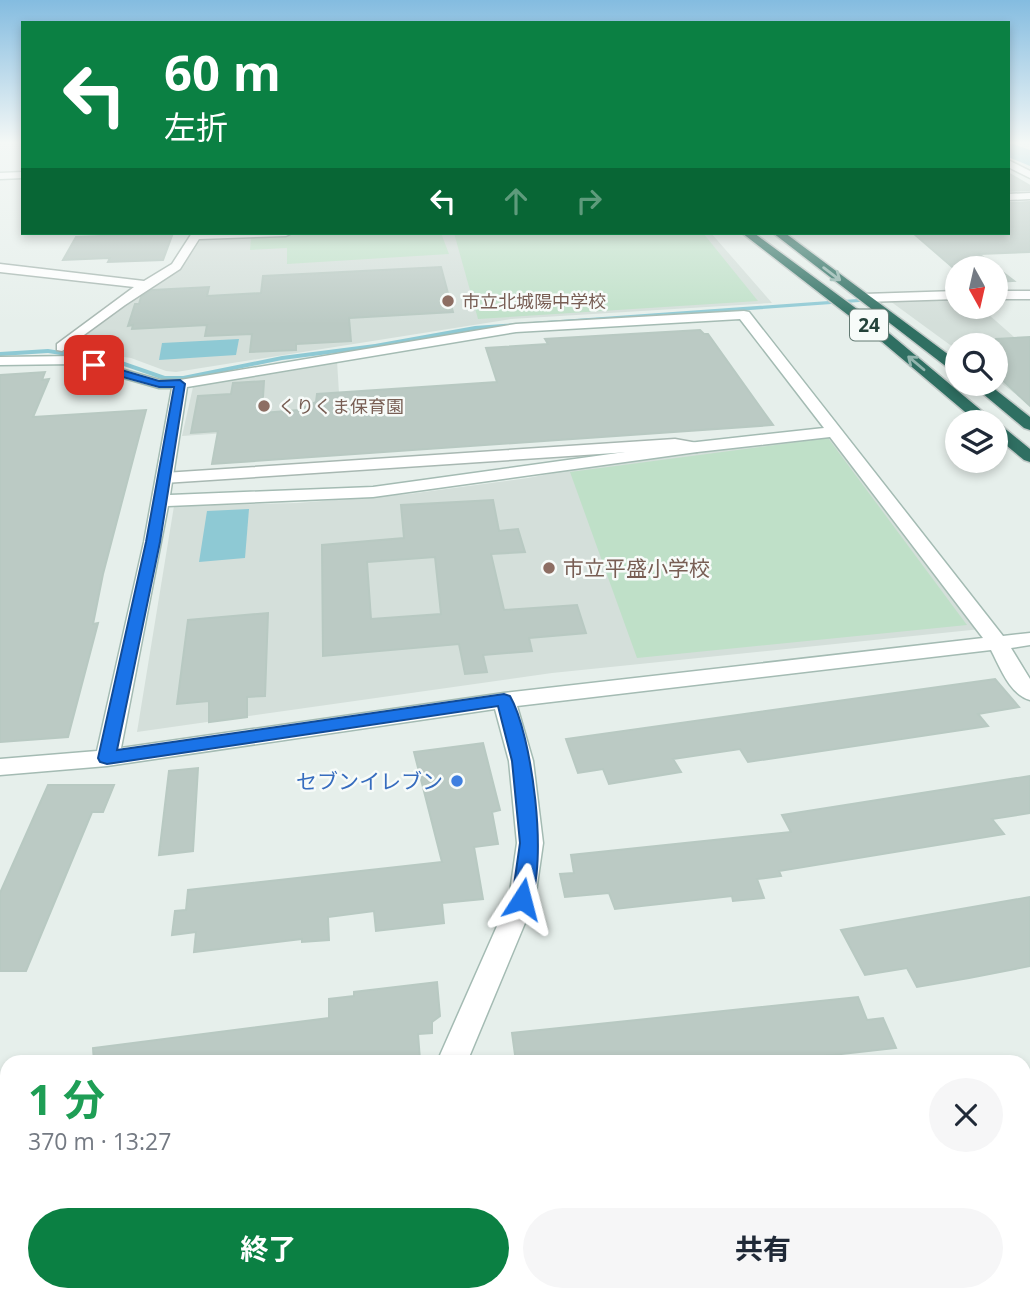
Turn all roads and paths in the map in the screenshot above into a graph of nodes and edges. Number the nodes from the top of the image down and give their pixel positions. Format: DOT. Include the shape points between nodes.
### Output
graph roads {
  1 [pos="196,235"];
  2 [pos="750,235"];
  3 [pos="781,235"];
  4 [pos="0,268"];
  5 [pos="147,285"];
  6 [pos="945,295"];
  7 [pos="1008,295"];
  8 [pos="1030,295"];
  9 [pos="864,298"];
  10 [pos="62,347"];
  11 [pos="945,359"];
  12 [pos="0,361"];
  13 [pos="180,384"];
  14 [pos="993,396"];
  15 [pos="973,410"];
  16 [pos="1030,425"];
  17 [pos="835,432"];
  18 [pos="1008,439"];
  19 [pos="697,447"];
  20 [pos="1030,457"];
  21 [pos="164,478"];
  22 [pos="159,501"];
  23 [pos="1030,639"];
  24 [pos="998,642"];
  25 [pos="1030,694"];
  26 [pos="504,700"];
  27 [pos="107,758"];
  28 [pos="0,767"];
  29 [pos="455,1055"];
  1 -- 5 [label="street" via="176,266"];
  15 -- 2 [label="highway, 24, one-way" via="879,332"];
  3 -- 9 [label="highway, 24, one-way"];
  4 -- 5 [label="street"];
  5 -- 10 [label="street"];
  6 -- 9 [label="street"];
  7 -- 8 [label="street"];
  9 -- 11 [label="highway, 24"];
  12 -- 13 [label="street" via="75,360 159,384"];
  13 -- 17 [label="street" via="516,328 744,315"];
  13 -- 21 [label="street"];
  14 -- 16 [label="highway"];
  17 -- 19 [label="street"];
  17 -- 24 [label="street"];
  18 -- 20 [label="highway"];
  19 -- 21 [label="street" via="675,444"];
  19 -- 22 [label="street" via="373,492"];
  21 -- 22 [label="street"];
  22 -- 27 [label="street"];
  23 -- 24 [label="street"];
  24 -- 25 [label="street" via="1014,675"];
  24 -- 26 [label="street"];
  26 -- 27 [label="street"];
  26 -- 29 [label="street" via="521,761 530,843 522,899"];
  27 -- 28 [label="street"];
}
